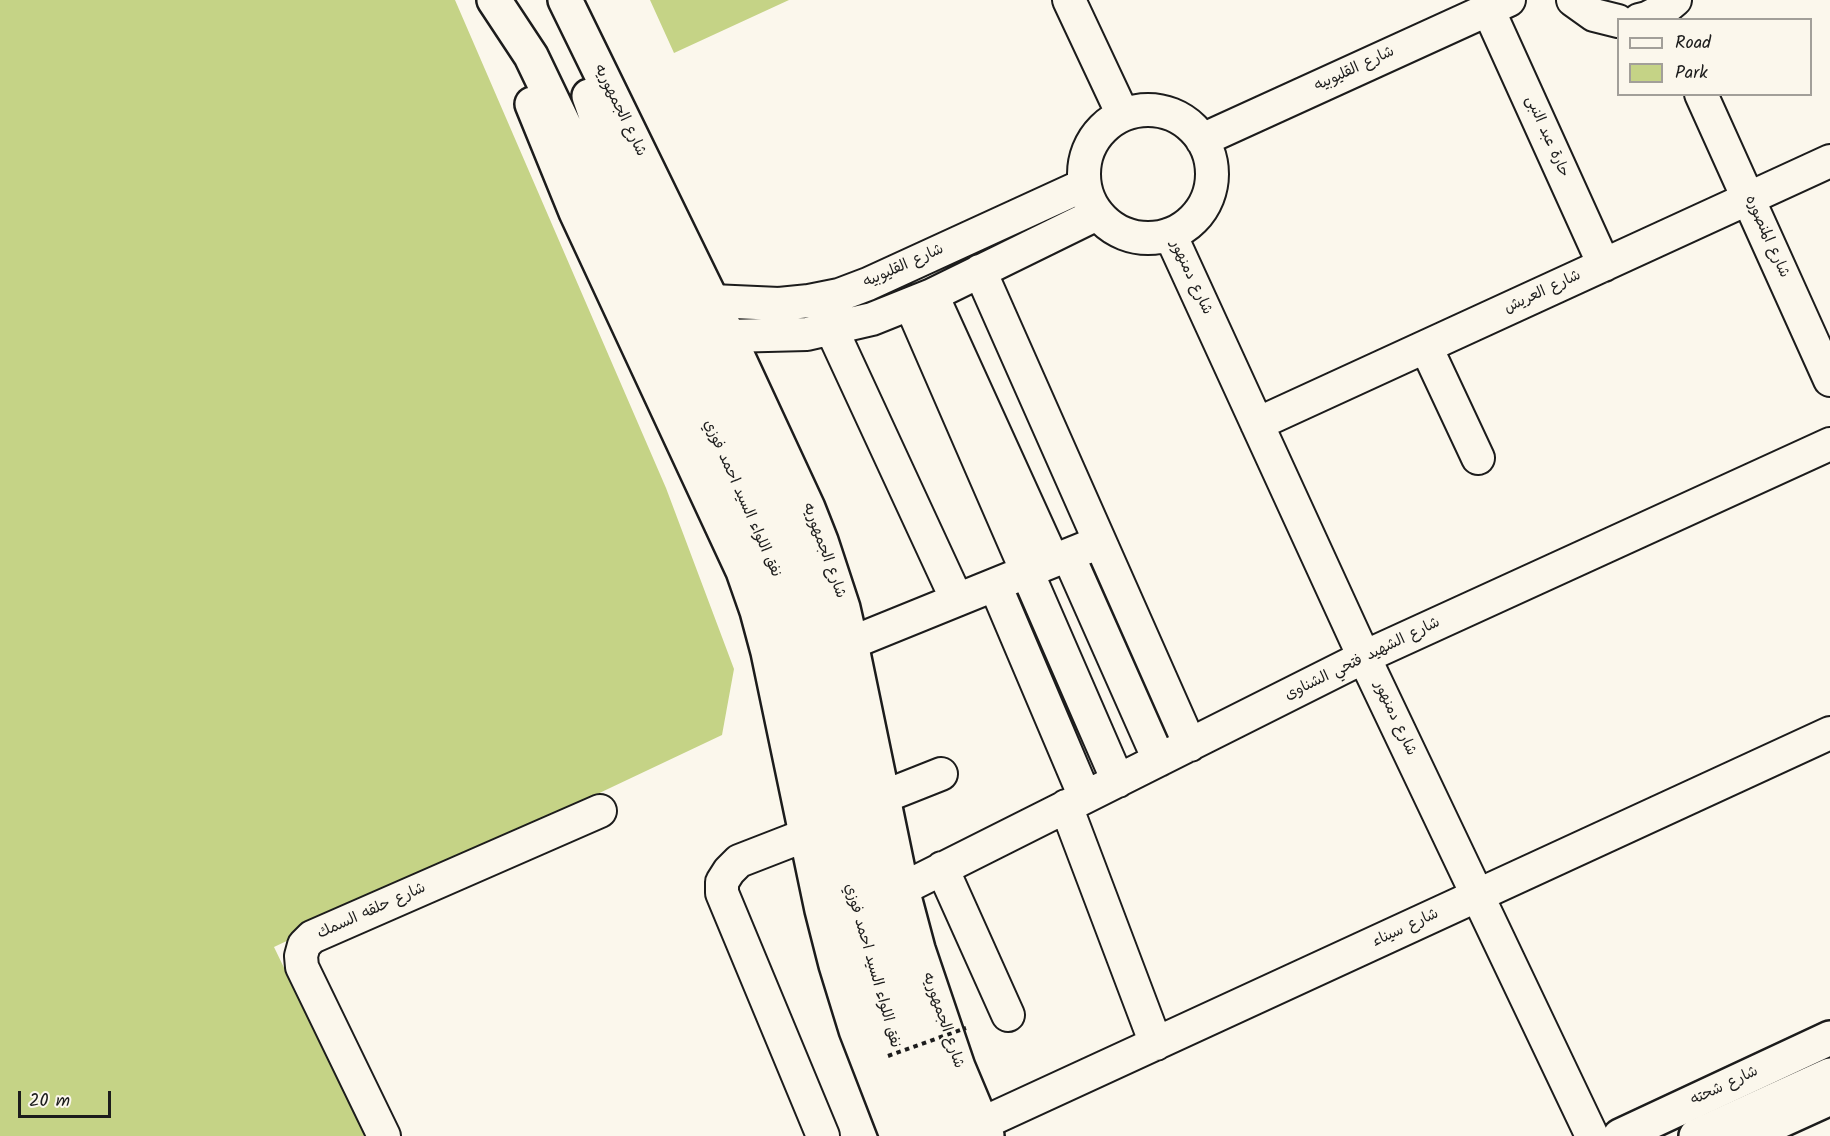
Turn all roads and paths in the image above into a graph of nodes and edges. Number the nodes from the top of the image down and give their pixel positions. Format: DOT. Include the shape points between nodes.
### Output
graph roads {
  1 [pos="489,0"];
  2 [pos="494,0"];
  3 [pos="1069,0"];
  4 [pos="1573,0"];
  5 [pos="1477,8"];
  6 [pos="570,12"];
  7 [pos="1617,21"];
  8 [pos="1702,96"];
  9 [pos="1123,115"];
  10 [pos="1202,140"];
  11 [pos="1830,161"];
  12 [pos="1084,185"];
  13 [pos="1748,199"];
  14 [pos="1097,214"];
  15 [pos="1170,234"];
  16 [pos="1604,265"];
  17 [pos="980,271"];
  18 [pos="712,301"];
  19 [pos="911,304"];
  20 [pos="832,330"];
  21 [pos="728,336"];
  22 [pos="1426,346"];
  23 [pos="1830,380"];
  24 [pos="1257,424"];
  25 [pos="1830,444"];
  26 [pos="1478,458"];
  27 [pos="1100,542"];
  28 [pos="1030,570"];
  29 [pos="957,600"];
  30 [pos="851,643"];
  31 [pos="1364,657"];
  32 [pos="1830,733"];
  33 [pos="1190,745"];
  34 [pos="1159,760"];
  35 [pos="942,774"];
  36 [pos="1118,781"];
  37 [pos="883,797"];
  38 [pos="1075,802"];
  39 [pos="600,811"];
  40 [pos="806,835"];
  41 [pos="942,868"];
  42 [pos="902,889"];
  43 [pos="1477,896"];
  44 [pos="1008,1015"];
  45 [pos="966,1028"];
  46 [pos="1830,1038"];
  47 [pos="1156,1044"];
  48 [pos="888,1056"];
  49 [pos="1830,1075"];
  50 [pos="1830,1098"];
  51 [pos="976,1132"];
  52 [pos="384,1136"];
  53 [pos="823,1136"];
  54 [pos="897,1136"];
  55 [pos="928,1136"];
  56 [pos="1592,1136"];
  57 [pos="1620,1136"];
  58 [pos="1696,1136"];
  59 [pos="1747,1136"];
  1 -- 40 [label="main road" via="576,212 744,571 768,652"];
  2 -- 55 [label="main road, نفق اللواء السيد احمد فوزي" via="536,66 771,562 795,641 851,902 885,1023"];
  3 -- 9 [label="street"];
  4 -- 7 [label="street" via="1594,15"];
  5 -- 10 [label="street, شارع القليوبيه"];
  5 -- 16 [label="street, حارة عبد النبى"];
  6 -- 18 [label="main road, شارع الجمهوريه"];
  6 -- 51 [label="main road, نفق اللواء السيد احمد فوزي" via="596,116 780,516 807,586 876,895 911,1016"];
  8 -- 13 [label="street, شارع المنصوره"];
  9 -- 10 [label="street" via="1140,110 1176,116"];
  9 -- 12 [label="street" via="1108,123 1087,150"];
  10 -- 15 [label="street" via="1212,170 1206,202 1185,227"];
  11 -- 13 [label="street, شارع العريش"];
  12 -- 14 [label="street"];
  12 -- 18 [label="street, شارع القليوبيه" via="839,295 779,304"];
  13 -- 16 [label="street, شارع العريش"];
  13 -- 23 [label="street, شارع المنصوره"];
  14 -- 15 [label="street" via="1115,229 1138,238"];
  14 -- 17 [label="street"];
  15 -- 24 [label="street, شارع دمنهور"];
  16 -- 22 [label="street, شارع العريش"];
  17 -- 19 [label="street"];
  17 -- 27 [label="street"];
  18 -- 21 [label="main road, شارع الجمهوريه"];
  19 -- 20 [label="street"];
  19 -- 28 [label="street"];
  19 -- 28 [label="street"];
  20 -- 21 [label="street"];
  20 -- 29 [label="street"];
  21 -- 30 [label="main road, شارع الجمهوريه" via="808,508 833,574"];
  22 -- 24 [label="street, شارع العريش"];
  22 -- 26 [label="street"];
  24 -- 31 [label="street, شارع دمنهور"];
  25 -- 31 [label="street, شارع الشهيد فتحي الشناوى"];
  27 -- 28 [label="street"];
  27 -- 33 [label="street"];
  28 -- 29 [label="street"];
  28 -- 34 [label="street"];
  28 -- 36 [label="street"];
  28 -- 38 [label="street"];
  29 -- 30 [label="street"];
  30 -- 37 [label="main road, شارع الجمهوريه"];
  31 -- 33 [label="street, شارع الشهيد فتحي الشناوى"];
  31 -- 43 [label="street, شارع دمنهور"];
  32 -- 43 [label="street, شارع سيناء"];
  33 -- 34 [label="street, شارع الشهيد فتحي الشناوى"];
  34 -- 36 [label="street, شارع الشهيد فتحي الشناوى"];
  35 -- 37 [label="street"];
  36 -- 38 [label="street, شارع الشهيد فتحي الشناوى"];
  37 -- 42 [label="main road, شارع الجمهوريه"];
  38 -- 41 [label="street, شارع الشهيد فتحي الشناوى"];
  38 -- 47 [label="street"];
  39 -- 52 [label="street, شارع حلقه السمك" via="312,937 304,945 302,967"];
  40 -- 53 [label="street" via="739,861 722,882 722,892"];
  40 -- 54 [label="main road" via="836,965"];
  41 -- 42 [label="street, شارع الشهيد فتحي الشناوى"];
  41 -- 44 [label="street"];
  42 -- 51 [label="main road, شارع الجمهوريه"];
  43 -- 47 [label="street, شارع سيناء"];
  43 -- 56 [label="street, شارع دمنهور"];
  45 -- 48 [label="path, bridge"];
  46 -- 57 [label="main road, شارع شحته"];
  47 -- 51 [label="street, شارع سيناء"];
  49 -- 58 [label="main road"];
  50 -- 59 [label="main road"];
}
